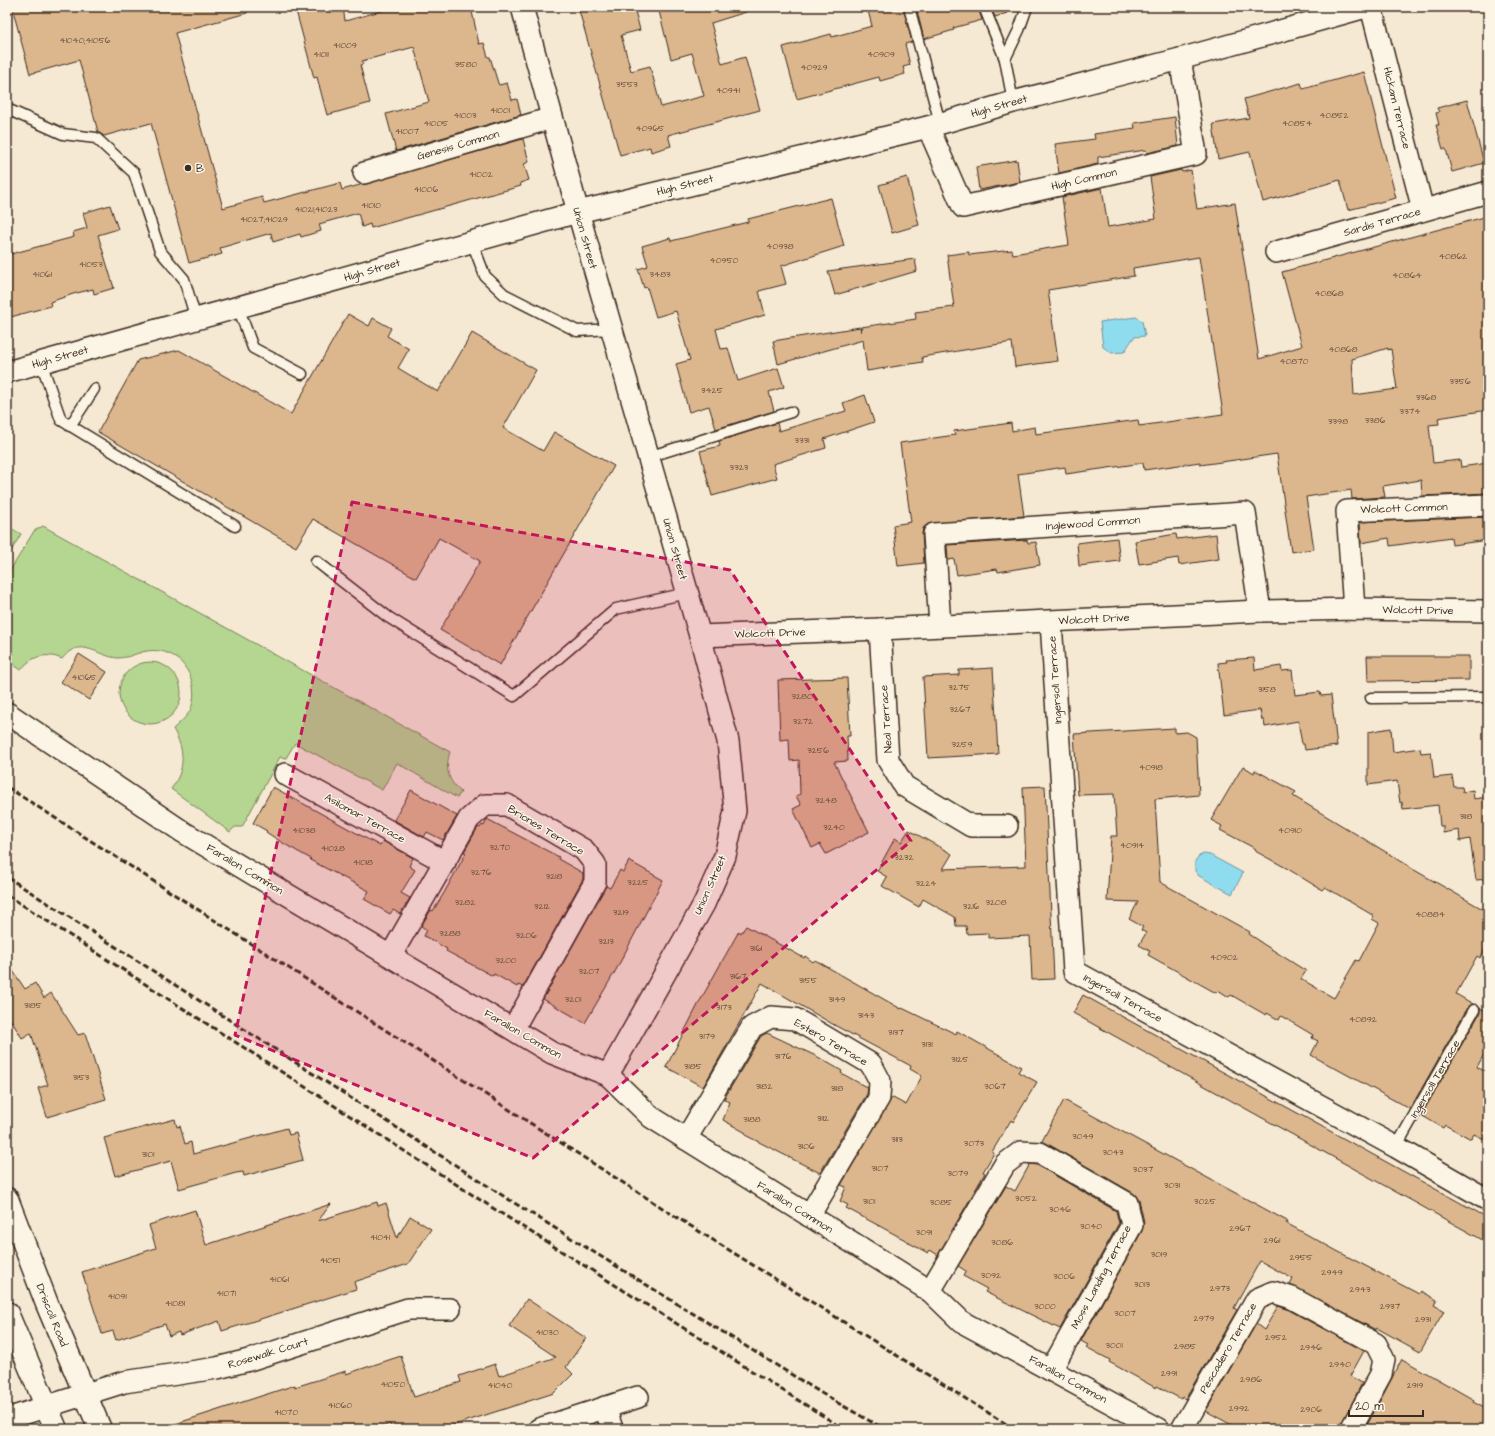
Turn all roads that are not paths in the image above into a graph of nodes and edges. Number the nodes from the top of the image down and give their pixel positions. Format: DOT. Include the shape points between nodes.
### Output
graph roads {
  1 [pos="522,7"];
  2 [pos="909,7"];
  3 [pos="984,7"];
  4 [pos="1027,7"];
  5 [pos="1371,7"];
  6 [pos="1354,9"];
  7 [pos="1005,59"];
  8 [pos="1180,59"];
  9 [pos="1014,102"];
  10 [pos="7,108"];
  11 [pos="552,118"];
  12 [pos="934,125"];
  13 [pos="364,173"];
  14 [pos="1488,192"];
  15 [pos="1423,210"];
  16 [pos="578,212"];
  17 [pos="472,242"];
  18 [pos="1276,252"];
  19 [pos="238,307"];
  20 [pos="196,319"];
  21 [pos="611,329"];
  22 [pos="41,362"];
  23 [pos="7,372"];
  24 [pos="302,374"];
  25 [pos="94,389"];
  26 [pos="792,412"];
  27 [pos="70,426"];
  28 [pos="648,457"];
  29 [pos="1488,505"];
  30 [pos="235,526"];
  31 [pos="316,561"];
  32 [pos="687,593"];
  33 [pos="1354,609"];
  34 [pos="1260,611"];
  35 [pos="1488,611"];
  36 [pos="1051,622"];
  37 [pos="940,626"];
  38 [pos="880,629"];
  39 [pos="700,636"];
  40 [pos="1488,697"];
  41 [pos="1371,698"];
  42 [pos="7,713"];
  43 [pos="285,774"];
  44 [pos="1007,826"];
  45 [pos="445,862"];
  46 [pos="391,955"];
  47 [pos="1474,1010"];
  48 [pos="513,1029"];
  49 [pos="608,1075"];
  50 [pos="686,1139"];
  51 [pos="1396,1147"];
  52 [pos="7,1199"];
  53 [pos="1488,1200"];
  54 [pos="809,1216"];
  55 [pos="930,1291"];
  56 [pos="450,1309"];
  57 [pos="7,1313"];
  58 [pos="1051,1370"];
  59 [pos="85,1394"];
  60 [pos="638,1397"];
  61 [pos="47,1406"];
  62 [pos="605,1407"];
  63 [pos="7,1419"];
  64 [pos="56,1429"];
  65 [pos="100,1429"];
  66 [pos="539,1429"];
  67 [pos="612,1429"];
  68 [pos="1159,1429"];
  69 [pos="1182,1429"];
  70 [pos="1352,1429"];
  1 -- 11 [label="street, Union Street"];
  2 -- 12 [label="lane"];
  3 -- 7 [label="lane"];
  4 -- 7 [label="lane"];
  5 -- 15 [label="street, Hickam Terrace"];
  6 -- 8 [label="street, High Street"];
  7 -- 9 [label="lane"];
  8 -- 9 [label="street, High Street"];
  8 -- 12 [label="street, High Common" via="1196,154 962,207"];
  9 -- 12 [label="street, High Street"];
  10 -- 20 [label="lane" via="63,134 96,138 134,173 160,251 184,280"];
  11 -- 13 [label="street, Genesis Common"];
  11 -- 16 [label="street, Union Street"];
  12 -- 16 [label="street, High Street"];
  14 -- 15 [label="street, Sardis Terrace"];
  15 -- 18 [label="street, Sardis Terrace"];
  16 -- 17 [label="street, High Street"];
  16 -- 21 [label="street, Union Street"];
  17 -- 19 [label="street, High Street"];
  17 -- 21 [label="lane" via="485,276 504,294 577,331"];
  19 -- 20 [label="street, High Street"];
  19 -- 24 [label="lane" via="253,348"];
  20 -- 22 [label="street, High Street"];
  21 -- 28 [label="street, Union Street"];
  22 -- 23 [label="street, High Street"];
  22 -- 27 [label="lane" via="61,420"];
  25 -- 27 [label="lane"];
  26 -- 28 [label="lane"];
  27 -- 30 [label="lane"];
  28 -- 32 [label="street, Union Street"];
  29 -- 33 [label="street, Wolcott Common" via="1347,511"];
  31 -- 32 [label="lane" via="388,618 514,696 616,609"];
  32 -- 39 [label="street, Union Street"];
  33 -- 34 [label="street, Wolcott Drive"];
  33 -- 35 [label="street, Wolcott Drive"];
  34 -- 36 [label="street, Wolcott Drive"];
  34 -- 37 [label="street, Inglewood Common" via="1244,513 934,534"];
  36 -- 37 [label="street, Wolcott Drive"];
  36 -- 51 [label="street, Ingersoll Terrace" via="1074,971"];
  37 -- 38 [label="street, Wolcott Drive"];
  38 -- 39 [label="street, Wolcott Drive"];
  38 -- 44 [label="street, Neal Terrace" via="888,760 904,786 971,826"];
  39 -- 49 [label="street, Union Street" via="728,741 735,811 725,856 704,904"];
  40 -- 41 [label="lane"];
  42 -- 46 [label="street, Farallon Common" via="183,832"];
  43 -- 45 [label="street, Asilomar Terrace"];
  45 -- 46 [label="street, Briones Terrace"];
  45 -- 48 [label="street, Briones Terrace" via="469,819 485,805 507,805 584,850 595,864 595,882"];
  46 -- 48 [label="street, Farallon Common"];
  47 -- 51 [label="lane, Ingersoll Terrace"];
  48 -- 49 [label="street, Farallon Common" via="552,1053"];
  49 -- 50 [label="street, Farallon Common" via="651,1117"];
  50 -- 54 [label="street, Farallon Common"];
  50 -- 54 [label="street, Estero Terrace" via="752,1027 771,1017 795,1019 871,1064 880,1081 878,1098"];
  51 -- 53 [label="street, Ingersoll Terrace"];
  52 -- 59 [label="street, Driscoll Road"];
  54 -- 55 [label="street, Farallon Common"];
  55 -- 58 [label="street, Farallon Common" via="962,1322"];
  55 -- 58 [label="street, Moss Landing Terrace" via="1005,1164 1021,1152 1040,1153 1127,1203 1132,1225"];
  56 -- 59 [label="street, Rosewalk Court" via="408,1309 249,1360 217,1368 124,1382"];
  57 -- 61 [label="street"];
  58 -- 68 [label="street, Farallon Common"];
  59 -- 61 [label="street, Rosewalk Court"];
  59 -- 65 [label="street, Driscoll Road"];
  60 -- 62 [label="street"];
  61 -- 63 [label="street, Rosewalk Court"];
  61 -- 64 [label="street"];
  62 -- 66 [label="street"];
  62 -- 67 [label="street"];
  69 -- 70 [label="street, Pescadero Terrace" via="1257,1298 1273,1292 1292,1298 1376,1344 1384,1360 1381,1374"];
}
